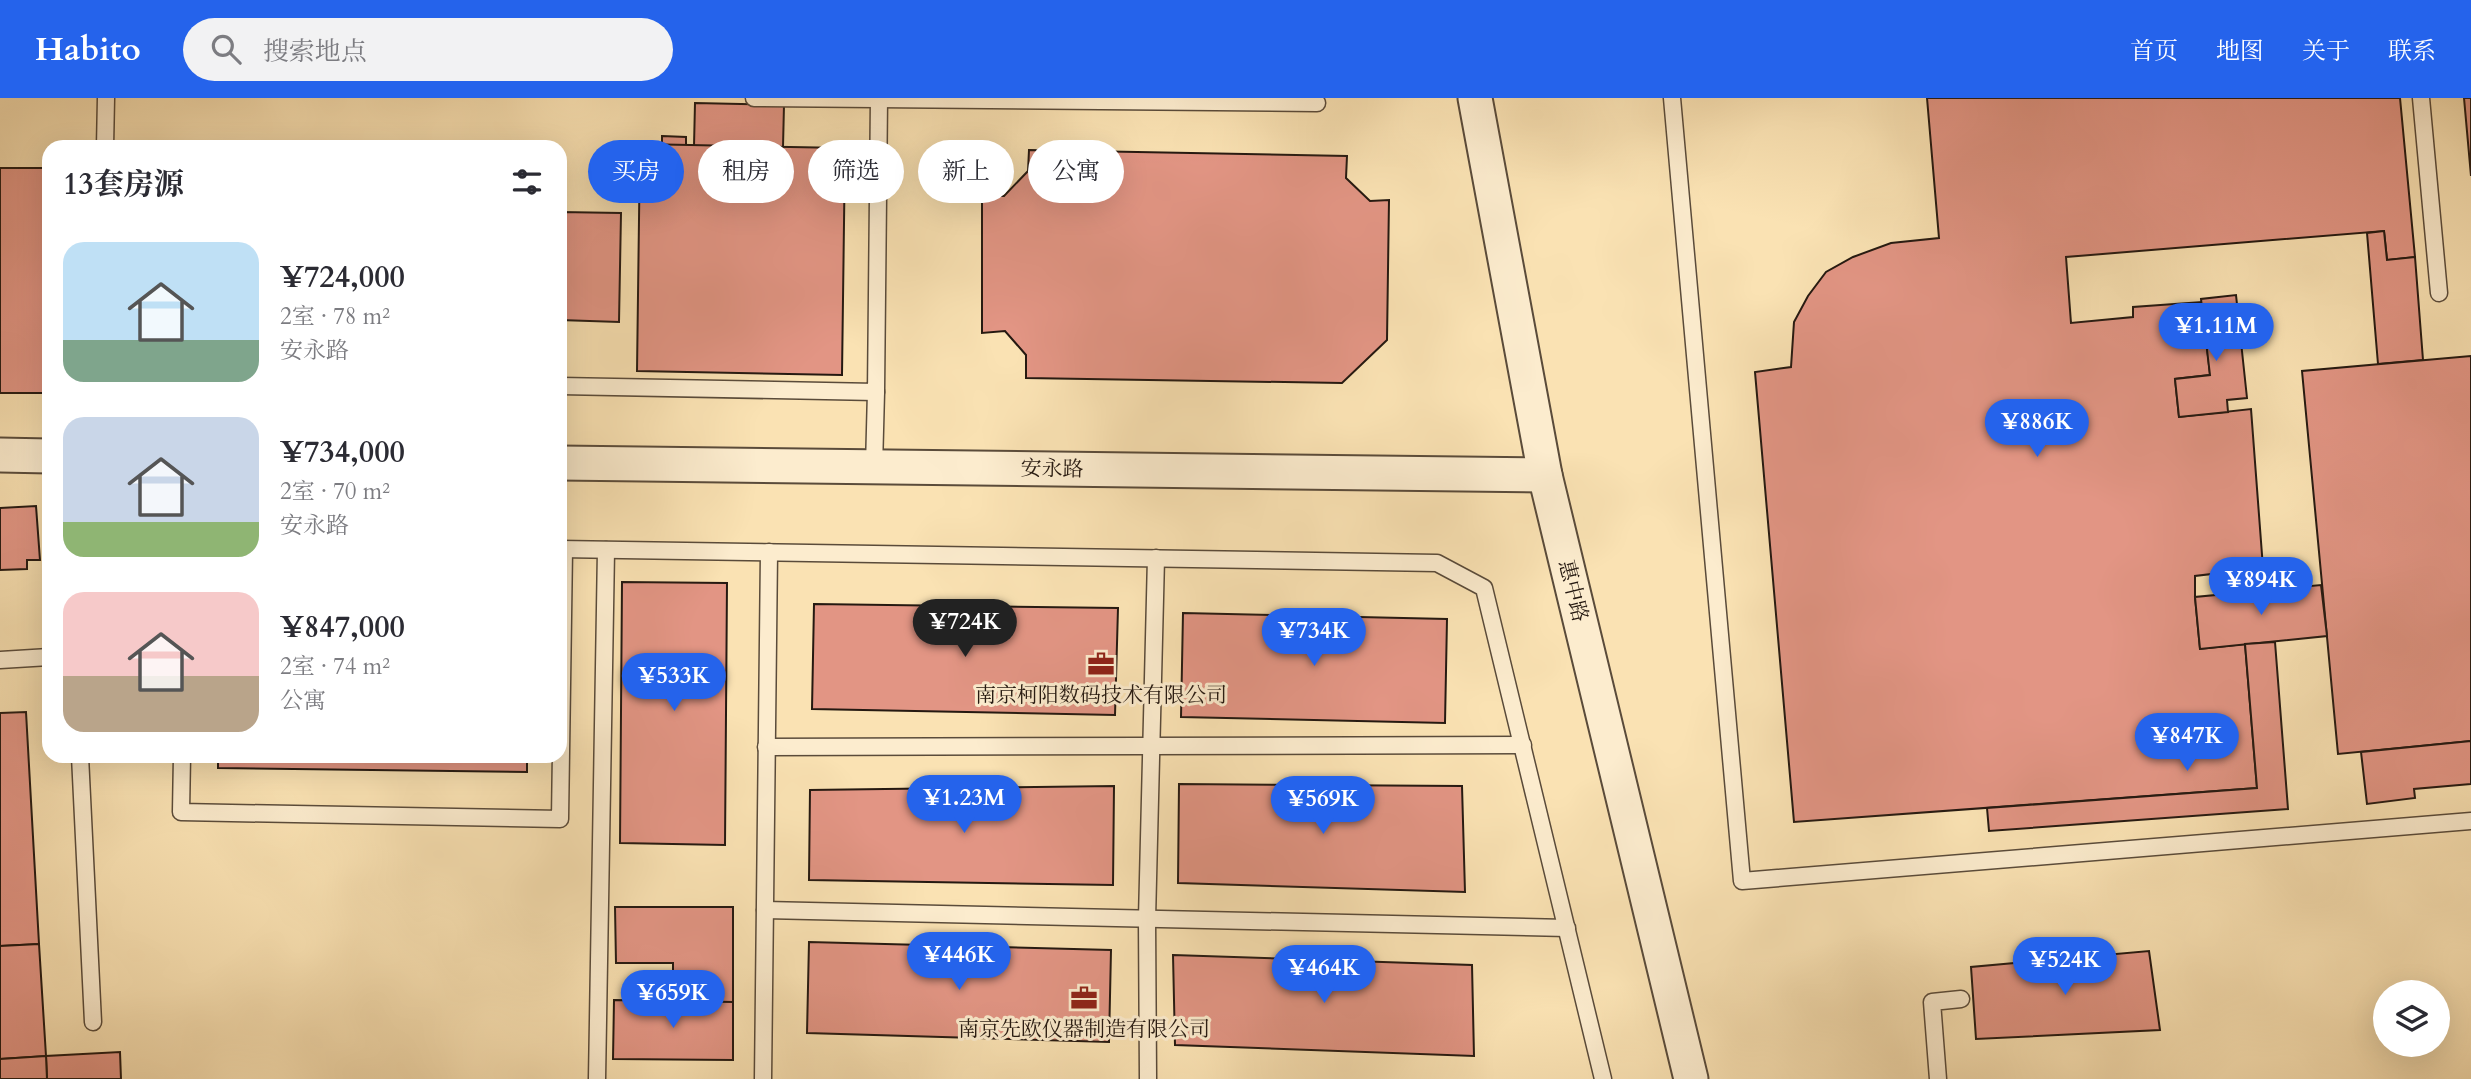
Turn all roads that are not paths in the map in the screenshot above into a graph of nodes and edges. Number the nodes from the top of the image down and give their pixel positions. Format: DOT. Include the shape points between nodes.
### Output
graph roads {
  1 [pos="106,98"];
  2 [pos="754,98"];
  3 [pos="1475,98"];
  4 [pos="1672,98"];
  5 [pos="2421,98"];
  6 [pos="880,99"];
  7 [pos="1317,103"];
  8 [pos="105,140"];
  9 [pos="2440,293"];
  10 [pos="567,386"];
  11 [pos="876,392"];
  12 [pos="0,455"];
  13 [pos="42,456"];
  14 [pos="567,463"];
  15 [pos="874,467"];
  16 [pos="1545,475"];
  17 [pos="567,549"];
  18 [pos="606,550"];
  19 [pos="769,552"];
  20 [pos="1156,558"];
  21 [pos="42,657"];
  22 [pos="0,660"];
  23 [pos="1522,746"];
  24 [pos="766,747"];
  25 [pos="1150,747"];
  26 [pos="80,763"];
  27 [pos="182,763"];
  28 [pos="560,763"];
  29 [pos="2471,821"];
  30 [pos="765,910"];
  31 [pos="1147,919"];
  32 [pos="1567,928"];
  33 [pos="1961,999"];
  34 [pos="93,1022"];
  35 [pos="597,1079"];
  36 [pos="763,1079"];
  37 [pos="1148,1079"];
  38 [pos="1604,1079"];
  39 [pos="1691,1079"];
  40 [pos="1938,1079"];
  1 -- 8 [label="lane"];
  2 -- 6 [label="lane"];
  3 -- 16 [label="street, 惠中路"];
  4 -- 29 [label="lane" via="1742,881"];
  5 -- 9 [label="lane"];
  6 -- 7 [label="lane"];
  6 -- 11 [label="lane"];
  10 -- 11 [label="lane"];
  11 -- 15 [label="lane"];
  12 -- 13 [label="street"];
  14 -- 15 [label="street, 安永路"];
  15 -- 16 [label="street, 安永路"];
  16 -- 39 [label="street, 惠中路"];
  17 -- 18 [label="lane"];
  18 -- 19 [label="lane"];
  18 -- 35 [label="lane"];
  19 -- 20 [label="lane"];
  19 -- 24 [label="lane"];
  20 -- 23 [label="lane" via="1437,562 1484,587"];
  20 -- 25 [label="lane"];
  21 -- 22 [label="lane"];
  23 -- 25 [label="lane"];
  23 -- 32 [label="lane"];
  24 -- 25 [label="lane"];
  24 -- 30 [label="lane"];
  25 -- 31 [label="lane"];
  26 -- 34 [label="lane"];
  27 -- 28 [label="lane" via="181,812 560,819"];
  30 -- 31 [label="lane"];
  30 -- 36 [label="lane"];
  31 -- 32 [label="lane"];
  31 -- 37 [label="lane"];
  32 -- 38 [label="lane"];
  33 -- 40 [label="lane" via="1932,1002"];
}
